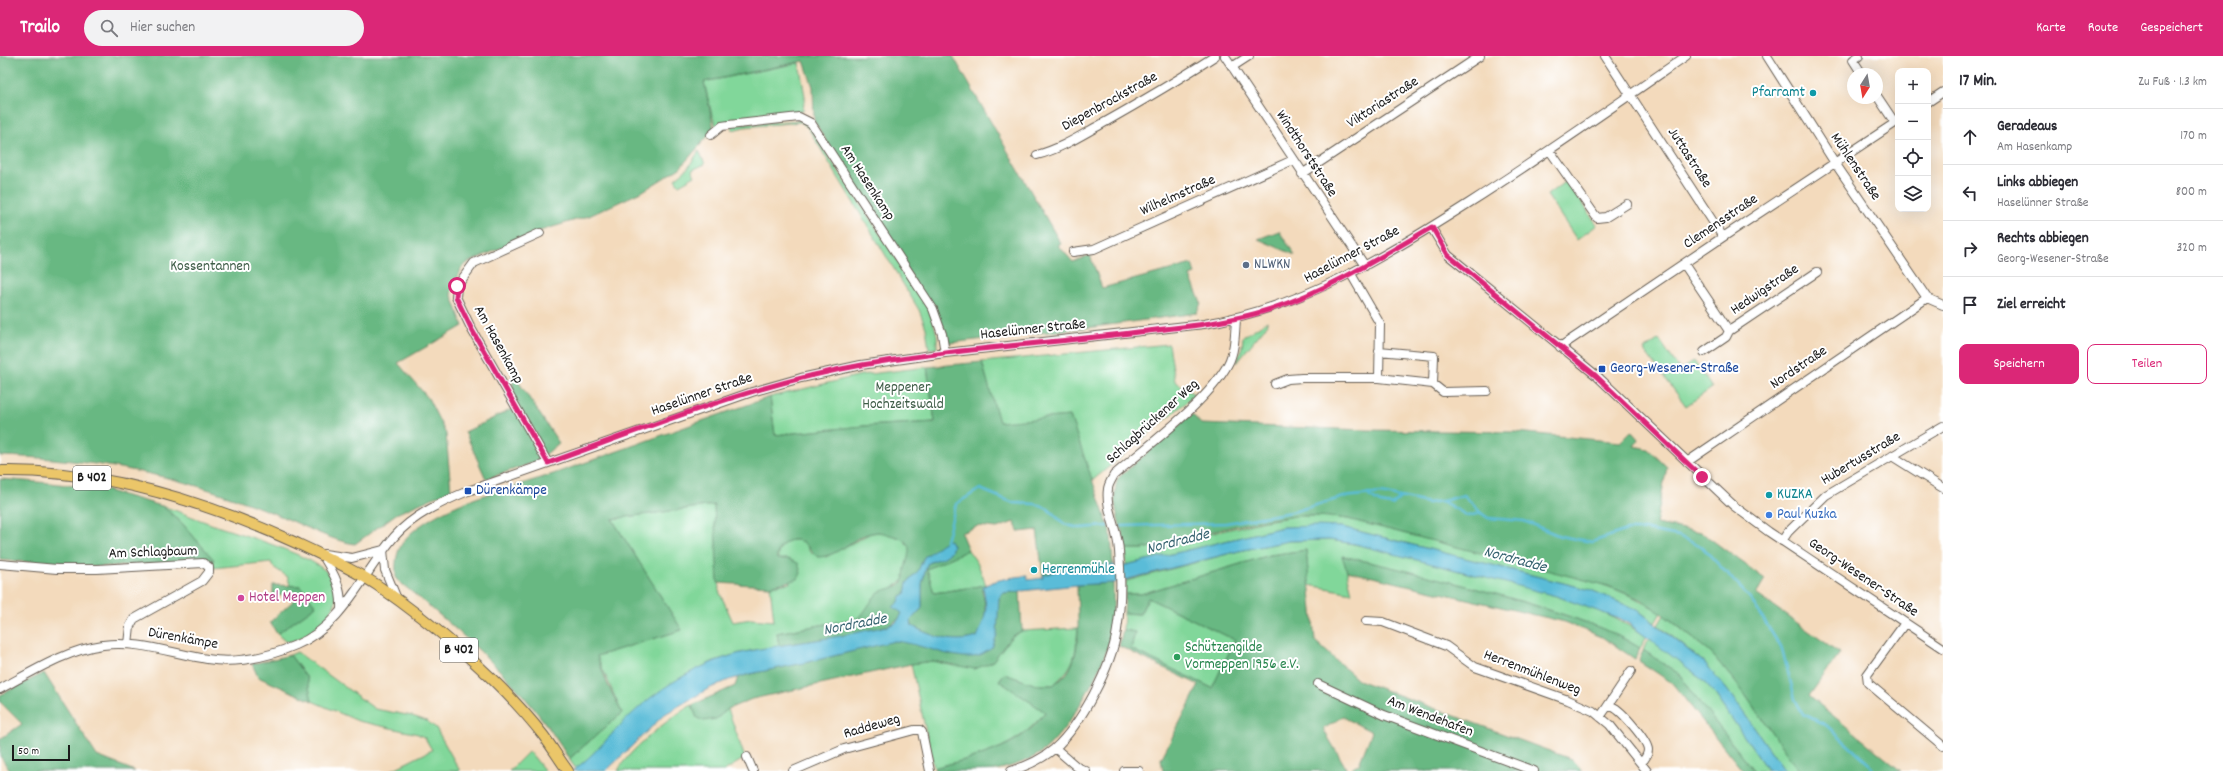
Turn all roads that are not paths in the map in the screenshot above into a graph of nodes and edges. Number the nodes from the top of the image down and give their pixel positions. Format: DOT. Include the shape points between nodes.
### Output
graph roads {
  1 [pos="1215,56"];
  2 [pos="1225,56"];
  3 [pos="1249,56"];
  4 [pos="1480,56"];
  5 [pos="1605,56"];
  6 [pos="1686,56"];
  7 [pos="1767,56"];
  8 [pos="1859,56"];
  9 [pos="1232,67"];
  10 [pos="1858,68"];
  11 [pos="1943,92"];
  12 [pos="1631,94"];
  13 [pos="1931,100"];
  14 [pos="1883,104"];
  15 [pos="1895,119"];
  16 [pos="1895,123"];
  17 [pos="711,135"];
  18 [pos="1550,151"];
  19 [pos="1037,154"];
  20 [pos="1293,160"];
  21 [pos="1835,163"];
  22 [pos="1302,174"];
  23 [pos="1626,204"];
  24 [pos="1432,227"];
  25 [pos="540,233"];
  26 [pos="1723,236"];
  27 [pos="1073,252"];
  28 [pos="1684,264"];
  29 [pos="1364,266"];
  30 [pos="1817,272"];
  31 [pos="1351,274"];
  32 [pos="1927,298"];
  33 [pos="1943,305"];
  34 [pos="1236,319"];
  35 [pos="1729,331"];
  36 [pos="1560,347"];
  37 [pos="1380,352"];
  38 [pos="1704,352"];
  39 [pos="945,353"];
  40 [pos="1379,378"];
  41 [pos="1275,384"];
  42 [pos="1433,384"];
  43 [pos="1487,392"];
  44 [pos="1943,426"];
  45 [pos="1892,456"];
  46 [pos="1687,462"];
  47 [pos="548,463"];
  48 [pos="0,472"];
  49 [pos="1943,488"];
  50 [pos="1782,541"];
  51 [pos="384,550"];
  52 [pos="321,554"];
  53 [pos="0,564"];
  54 [pos="365,578"];
  55 [pos="398,600"];
  56 [pos="341,609"];
  57 [pos="1366,621"];
  58 [pos="1905,623"];
  59 [pos="128,644"];
  60 [pos="1943,648"];
  61 [pos="1631,671"];
  62 [pos="1318,684"];
  63 [pos="0,689"];
  64 [pos="1607,707"];
  65 [pos="1600,716"];
  66 [pos="1943,746"];
  67 [pos="1055,748"];
  68 [pos="747,757"];
  69 [pos="1641,763"];
  70 [pos="568,771"];
  71 [pos="753,771"];
  72 [pos="793,771"];
  73 [pos="930,771"];
  74 [pos="1011,771"];
  75 [pos="1086,771"];
  76 [pos="1124,771"];
  77 [pos="1139,771"];
  78 [pos="1534,771"];
  79 [pos="1647,771"];
  1 -- 19 [label="street, Diepenbrockstraße" via="1108,121 1050,152"];
  2 -- 9 [label="street, Windthorststraße"];
  3 -- 9 [label="street"];
  4 -- 22 [label="street, Viktoriastraße"];
  5 -- 12 [label="street, Juttastraße"];
  6 -- 12 [label="street, Haselünner Straße"];
  7 -- 21 [label="street, Mühlenstraße"];
  8 -- 10 [label="street" via="1853,60"];
  9 -- 20 [label="street, Windthorststraße"];
  11 -- 13 [label="street"];
  12 -- 18 [label="street, Haselünner Straße"];
  12 -- 26 [label="street, Juttastraße"];
  14 -- 15 [label="street"];
  16 -- 21 [label="street, Clemensstraße"];
  17 -- 39 [label="street, Am Hasenkamp" via="722,126 730,125 799,117 811,123 933,308"];
  18 -- 23 [label="street" via="1597,218 1606,217"];
  18 -- 24 [label="street, Haselünner Straße"];
  20 -- 22 [label="street, Windthorststraße"];
  20 -- 27 [label="street, Wilhelmstraße" via="1094,249"];
  21 -- 26 [label="street, Clemensstraße"];
  21 -- 32 [label="street, Mühlenstraße"];
  22 -- 29 [label="street, Windthorststraße"];
  24 -- 29 [label="street, Haselünner Straße"];
  24 -- 36 [label="street, Georg-Wesener-Straße" via="1448,255"];
  25 -- 47 [label="street, Am Hasenkamp" via="474,262 457,286 456,297 472,330"];
  26 -- 28 [label="street, Clemensstraße"];
  28 -- 35 [label="street, Hedwigstraße"];
  28 -- 36 [label="street, Clemensstraße"];
  29 -- 31 [label="street, Haselünner Straße"];
  30 -- 35 [label="street, Hedwigstraße"];
  31 -- 34 [label="street, Haselünner Straße" via="1308,294"];
  31 -- 37 [label="street" via="1380,324"];
  32 -- 33 [label="street"];
  32 -- 46 [label="street, Nordstraße"];
  34 -- 39 [label="street, Haselünner Straße"];
  34 -- 67 [label="street, Schlagbrückener Weg" via="1229,363 1218,380 1189,410 1114,475 1108,488 1108,504 1117,532 1119,551 1117,630 1111,655 1083,710"];
  35 -- 38 [label="street, Hedwigstraße"];
  36 -- 46 [label="street, Georg-Wesener-Straße" via="1627,404"];
  37 -- 40 [label="street"];
  37 -- 42 [label="street" via="1434,356"];
  39 -- 47 [label="street, Haselünner Straße" via="861,365 752,392"];
  40 -- 41 [label="street" via="1302,378 1288,379"];
  40 -- 42 [label="street"];
  42 -- 43 [label="street" via="1443,392"];
  44 -- 45 [label="street, Hubertusstraße"];
  45 -- 49 [label="street"];
  45 -- 50 [label="street, Hubertusstraße" via="1826,495"];
  46 -- 50 [label="street, Georg-Wesener-Straße" via="1734,506"];
  47 -- 51 [label="street, Haselünner Straße" via="439,503 413,520"];
  48 -- 52 [label="main road, B 402" via="42,472 140,487 226,513"];
  50 -- 58 [label="street, Georg-Wesener-Straße"];
  51 -- 52 [label="street" via="352,558"];
  51 -- 54 [label="street, Haselünner Straße"];
  51 -- 55 [label="street" via="386,574"];
  52 -- 54 [label="main road, B 402"];
  52 -- 56 [label="street" via="338,580 342,597"];
  53 -- 59 [label="street, Am Schlagbaum" via="57,569 203,563 209,567 209,572 202,581 134,619 130,626"];
  54 -- 55 [label="main road, B 402"];
  54 -- 56 [label="street, Dürenkämpe"];
  55 -- 70 [label="main road, B 402" via="446,638 495,684 543,735"];
  56 -- 59 [label="street, Dürenkämpe" via="314,635 298,645 260,658 209,660"];
  57 -- 65 [label="street, Herrenmühlenweg" via="1383,622 1446,646 1475,667 1568,700"];
  58 -- 60 [label="street, Georg-Wesener-Straße"];
  58 -- 66 [label="street" via="1867,675 1868,683"];
  59 -- 63 [label="street, Dürenkämpe" via="103,645 80,650"];
  61 -- 64 [label="street"];
  62 -- 78 [label="street, Am Wendehafen" via="1384,715"];
  64 -- 65 [label="street"];
  64 -- 69 [label="street" via="1620,711 1646,743 1647,754"];
  65 -- 69 [label="street, Herrenmühlenweg"];
  67 -- 74 [label="street, Schlagbrückener Weg" via="1035,762"];
  67 -- 75 [label="street" via="1077,767"];
  68 -- 71 [label="street"];
  69 -- 79 [label="street, Herrenmühlenweg"];
  72 -- 73 [label="street, Raddeweg" via="844,749 920,730"];
  76 -- 77 [label="street"];
}
